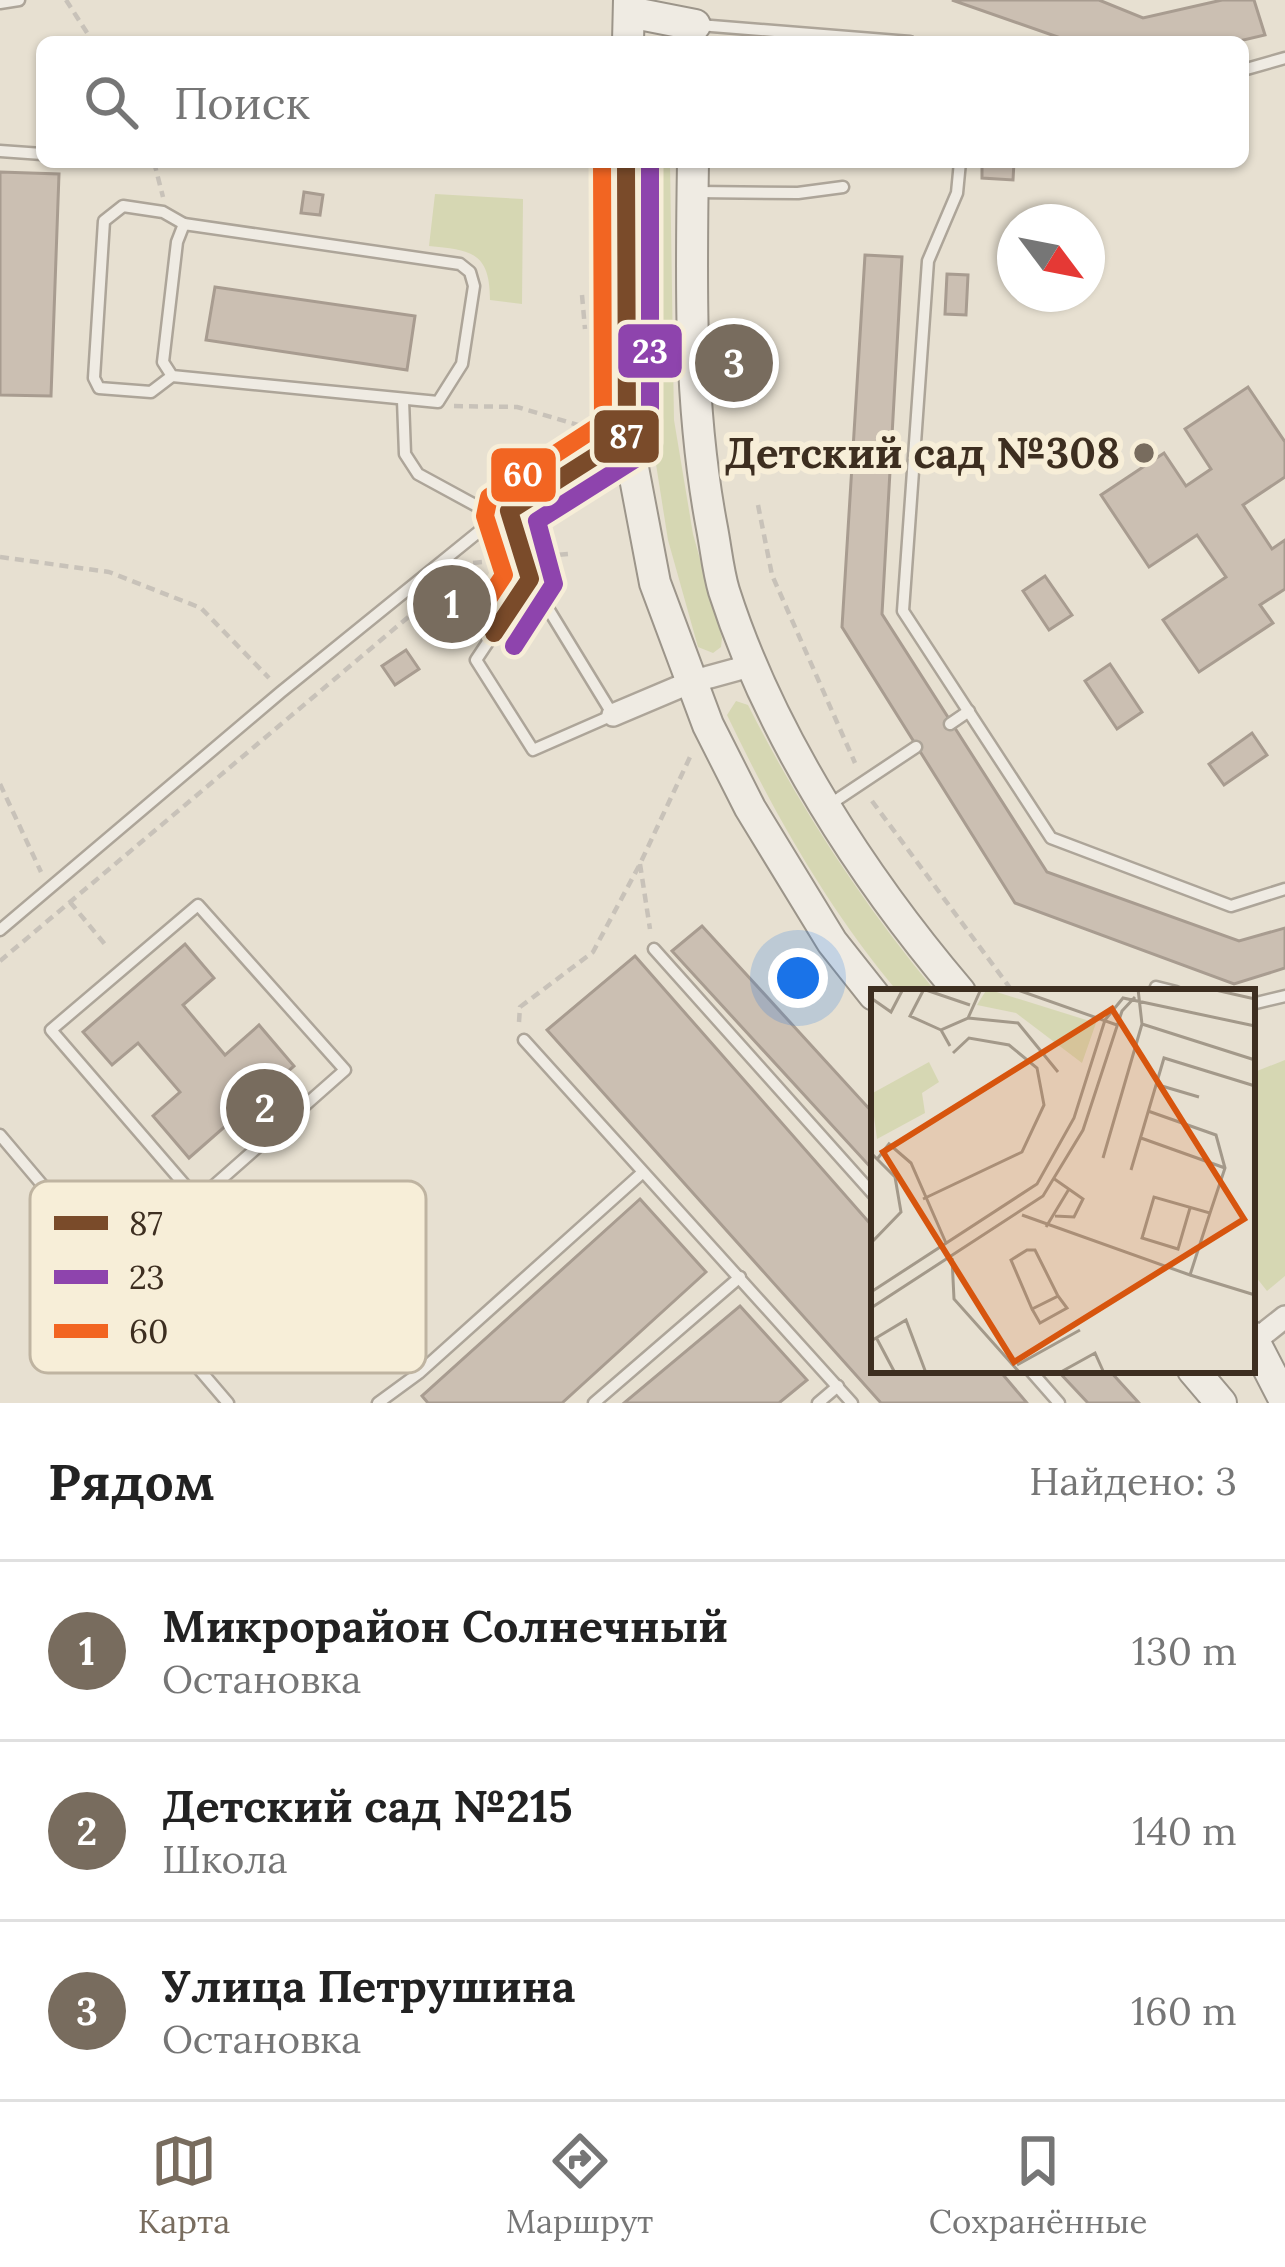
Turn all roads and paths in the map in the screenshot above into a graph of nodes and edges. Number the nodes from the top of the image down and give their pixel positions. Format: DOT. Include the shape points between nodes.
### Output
graph roads {
  1 [pos="19,0"];
  2 [pos="66,0"];
  3 [pos="0,3"];
  4 [pos="625,14"];
  5 [pos="695,22"];
  6 [pos="89,36"];
  7 [pos="846,36"];
  8 [pos="1285,58"];
  9 [pos="1249,68"];
  10 [pos="0,151"];
  11 [pos="36,154"];
  12 [pos="156,168"];
  13 [pos="626,168"];
  14 [pos="959,168"];
  15 [pos="693,177"];
  16 [pos="843,187"];
  17 [pos="163,212"];
  18 [pos="184,224"];
  19 [pos="582,295"];
  20 [pos="585,329"];
  21 [pos="172,376"];
  22 [pos="403,400"];
  23 [pos="448,406"];
  24 [pos="595,430"];
  25 [pos="627,436"];
  26 [pos="503,514"];
  27 [pos="569,554"];
  28 [pos="0,557"];
  29 [pos="520,559"];
  30 [pos="474,562"];
  31 [pos="530,579"];
  32 [pos="437,593"];
  33 [pos="753,665"];
  34 [pos="691,682"];
  35 [pos="281,692"];
  36 [pos="969,711"];
  37 [pos="613,715"];
  38 [pos="950,724"];
  39 [pos="707,725"];
  40 [pos="916,747"];
  41 [pos="0,784"];
  42 [pos="827,807"];
  43 [pos="640,864"];
  44 [pos="49,888"];
  45 [pos="1285,889"];
  46 [pos="70,902"];
  47 [pos="0,930"];
  48 [pos="108,948"];
  49 [pos="654,949"];
  50 [pos="0,961"];
  51 [pos="1156,987"];
  52 [pos="957,989"];
  53 [pos="1164,989"];
  54 [pos="871,990"];
  55 [pos="1285,996"];
  56 [pos="1255,1003"];
  57 [pos="524,1040"];
  58 [pos="0,1135"];
  59 [pos="642,1173"];
  60 [pos="39,1181"];
  61 [pos="181,1181"];
  62 [pos="216,1181"];
  63 [pos="871,1193"];
  64 [pos="740,1277"];
  65 [pos="1285,1317"];
  66 [pos="1255,1339"];
  67 [pos="1255,1344"];
  68 [pos="426,1366"];
  69 [pos="203,1373"];
  70 [pos="418,1373"];
  71 [pos="1033,1373"];
  72 [pos="838,1386"];
  73 [pos="1285,1401"];
  74 [pos="228,1403"];
  75 [pos="379,1403"];
  76 [pos="594,1403"];
  77 [pos="818,1403"];
  78 [pos="852,1403"];
  79 [pos="1059,1403"];
  1 -- 3 [label="lane"];
  2 -- 6 [label="path"];
  4 -- 5 [label="main road"];
  5 -- 7 [label="lane"];
  8 -- 9 [label="lane"];
  10 -- 11 [label="lane"];
  12 -- 17 [label="path"];
  13 -- 25 [label="main road"];
  14 -- 36 [label="lane" via="928,261 903,611"];
  15 -- 16 [label="lane" via="798,193"];
  15 -- 33 [label="main road" via="700,469 723,588"];
  17 -- 18 [label="lane"];
  17 -- 21 [label="lane" via="123,206 104,221 94,378 99,388 151,392"];
  18 -- 21 [label="lane" via="163,362"];
  18 -- 22 [label="lane" via="460,264 470,272 462,364 438,402"];
  19 -- 20 [label="path"];
  21 -- 22 [label="lane"];
  22 -- 26 [label="lane" via="405,454 418,474"];
  23 -- 24 [label="path" via="517,406"];
  25 -- 26 [label="lane"];
  25 -- 34 [label="main road" via="655,583"];
  26 -- 29 [label="lane"];
  26 -- 35 [label="lane"];
  27 -- 29 [label="path"];
  28 -- 35 [label="path" via="109,572 201,608"];
  29 -- 30 [label="path"];
  29 -- 31 [label="lane"];
  31 -- 37 [label="lane"];
  31 -- 37 [label="lane" via="476,660 533,750"];
  32 -- 46 [label="path"];
  33 -- 34 [label="street"];
  33 -- 42 [label="main road"];
  34 -- 37 [label="street"];
  34 -- 39 [label="main road"];
  35 -- 44 [label="lane"];
  36 -- 38 [label="lane"];
  36 -- 45 [label="lane" via="1051,838 1231,906"];
  39 -- 43 [label="path"];
  39 -- 54 [label="main road" via="832,942"];
  40 -- 42 [label="lane"];
  41 -- 44 [label="path"];
  42 -- 52 [label="main road"];
  43 -- 49 [label="path"];
  43 -- 57 [label="path" via="593,952 520,1007"];
  44 -- 47 [label="lane"];
  46 -- 48 [label="path"];
  46 -- 50 [label="path"];
  49 -- 63 [label="lane"];
  51 -- 53 [label="lane"];
  55 -- 56 [label="lane"];
  57 -- 59 [label="lane"];
  58 -- 60 [label="lane"];
  59 -- 64 [label="lane"];
  59 -- 68 [label="lane"];
  61 -- 62 [label="lane" via="51,1030 198,905 344,1070"];
  64 -- 72 [label="lane"];
  64 -- 76 [label="lane"];
  65 -- 66 [label="street"];
  67 -- 73 [label="main road"];
  69 -- 74 [label="lane"];
  70 -- 75 [label="lane"];
  71 -- 79 [label="lane"];
  72 -- 77 [label="lane"];
  72 -- 78 [label="lane"];
}
